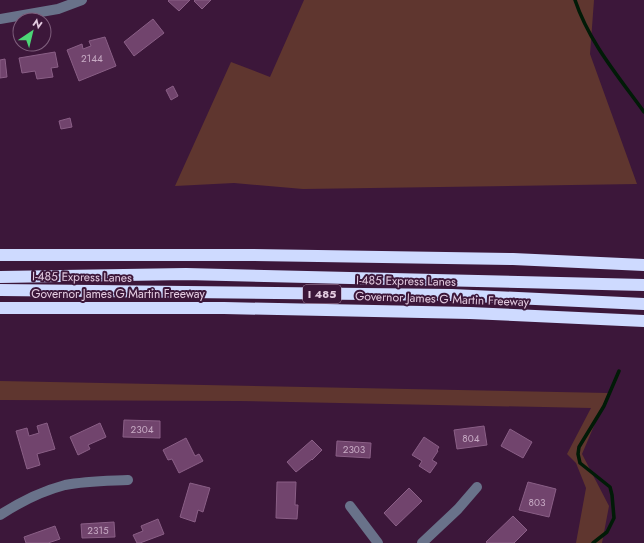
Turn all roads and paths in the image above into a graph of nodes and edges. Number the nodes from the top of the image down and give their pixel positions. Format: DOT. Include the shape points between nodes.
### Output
graph roads {
  1 [pos="82,0"];
  2 [pos="0,19"];
  3 [pos="0,255"];
  4 [pos="642,264"];
  5 [pos="0,277"];
  6 [pos="644,285"];
  7 [pos="0,290"];
  8 [pos="644,304"];
  9 [pos="0,308"];
  10 [pos="644,321"];
  11 [pos="128,480"];
  12 [pos="477,487"];
  13 [pos="350,506"];
  14 [pos="0,515"];
  15 [pos="378,543"];
  16 [pos="422,543"];
  1 -- 2 [label="street" via="58,9"];
  3 -- 4 [label="highway" via="251,254"];
  5 -- 6 [label="highway, I-485 Express Lanes / I 485" via="186,274"];
  7 -- 8 [label="highway, I-485 Express Lanes / I 485" via="452,295"];
  9 -- 10 [label="highway, Governor James G Martin Freeway / I 485" via="224,308 470,313"];
  11 -- 14 [label="street" via="66,485 26,500"];
  12 -- 16 [label="street"];
  13 -- 15 [label="street"];
}
